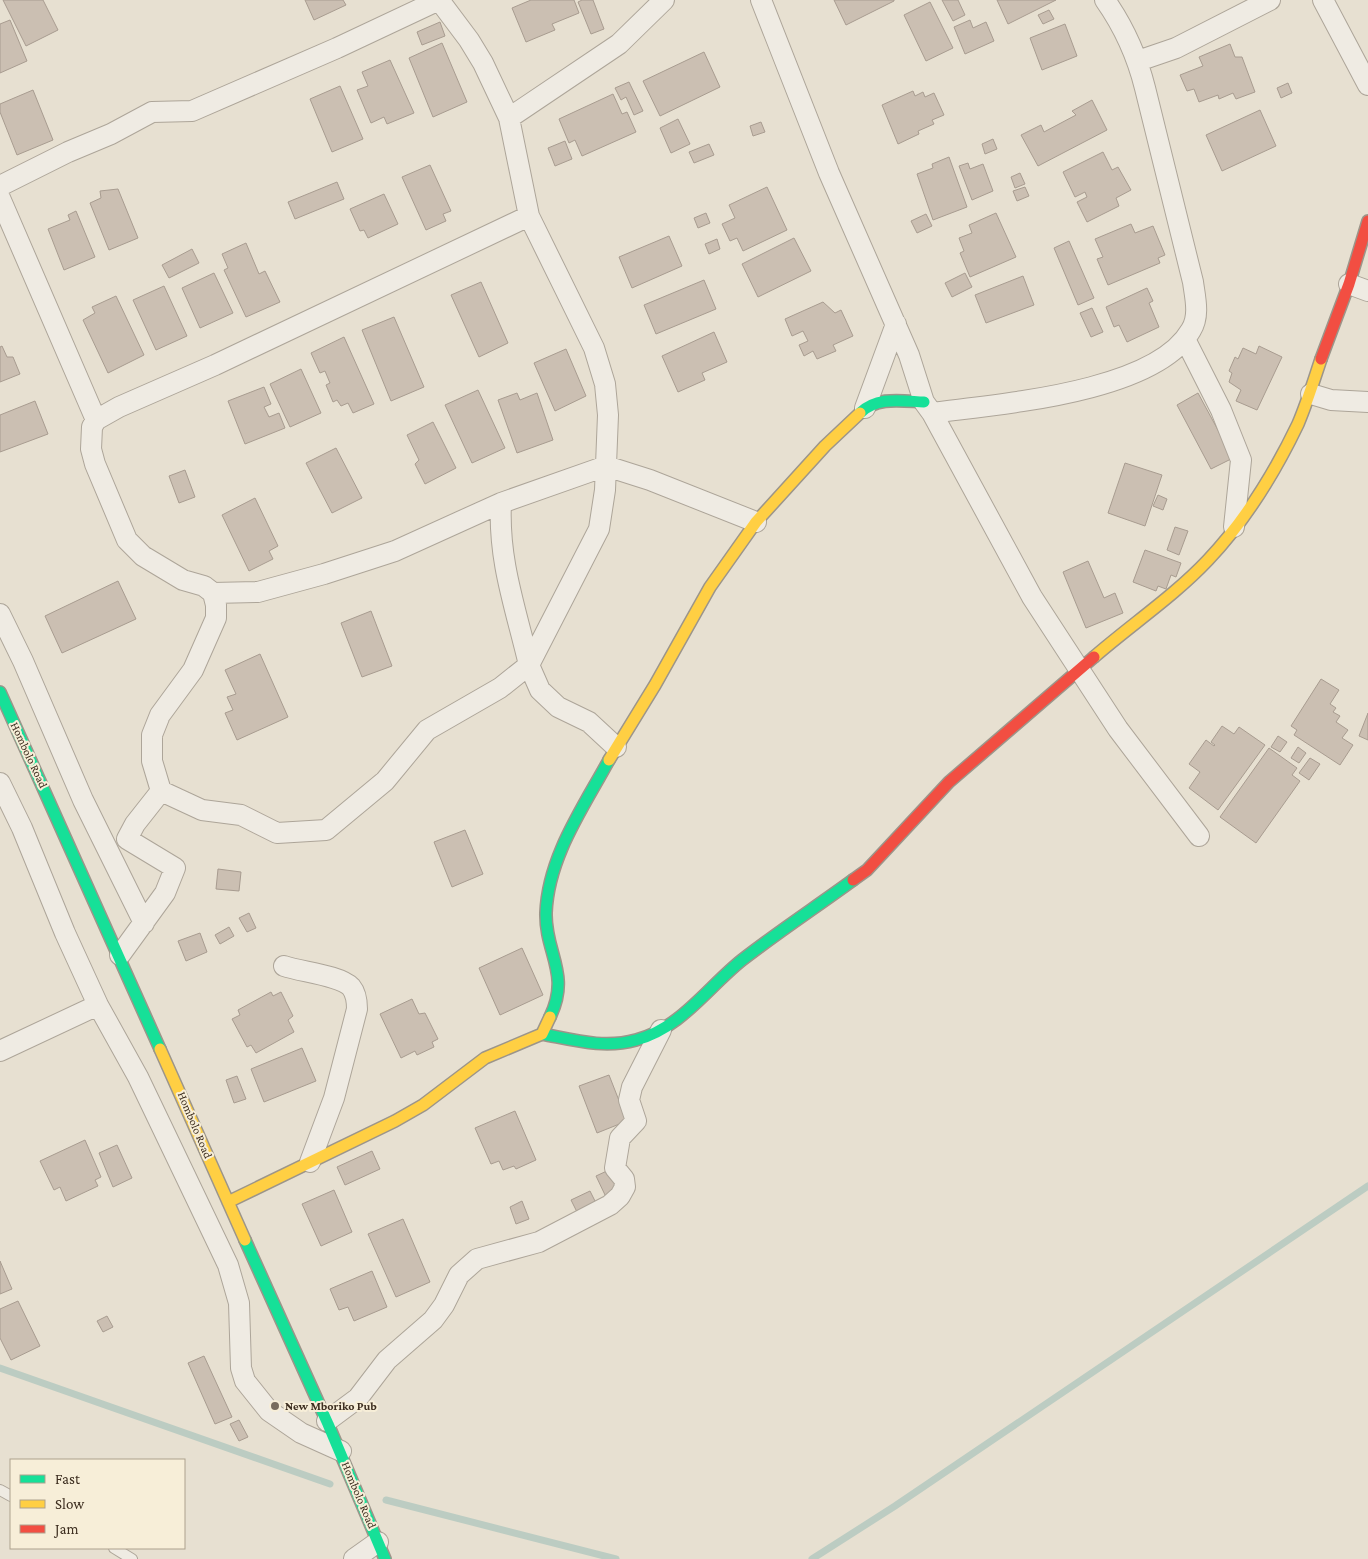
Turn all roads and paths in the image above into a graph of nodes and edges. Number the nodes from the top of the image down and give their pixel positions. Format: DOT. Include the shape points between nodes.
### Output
graph roads {
  1 [pos="439,0"];
  2 [pos="664,0"];
  3 [pos="761,0"];
  4 [pos="1105,0"];
  5 [pos="1270,0"];
  6 [pos="1324,0"];
  7 [pos="1250,7"];
  8 [pos="1138,61"];
  9 [pos="1368,85"];
  10 [pos="509,118"];
  11 [pos="0,186"];
  12 [pos="0,198"];
  13 [pos="529,216"];
  14 [pos="1368,221"];
  15 [pos="1359,288"];
  16 [pos="896,324"];
  17 [pos="1185,339"];
  18 [pos="1310,394"];
  19 [pos="1368,402"];
  20 [pos="928,407"];
  21 [pos="865,408"];
  22 [pos="96,420"];
  23 [pos="606,466"];
  24 [pos="501,503"];
  25 [pos="756,522"];
  26 [pos="1234,529"];
  27 [pos="213,593"];
  28 [pos="0,614"];
  29 [pos="528,664"];
  30 [pos="1080,669"];
  31 [pos="0,692"];
  32 [pos="616,747"];
  33 [pos="0,783"];
  34 [pos="161,791"];
  35 [pos="1199,836"];
  36 [pos="144,923"];
  37 [pos="120,955"];
  38 [pos="284,966"];
  39 [pos="98,1005"];
  40 [pos="660,1030"];
  41 [pos="542,1034"];
  42 [pos="0,1050"];
  43 [pos="310,1162"];
  44 [pos="228,1202"];
  45 [pos="327,1421"];
  46 [pos="340,1451"];
  47 [pos="116,1549"];
  48 [pos="382,1550"];
  49 [pos="132,1559"];
  50 [pos="354,1559"];
  1 -- 10 [label="street" via="483,62"];
  1 -- 11 [label="street" via="192,111 152,112"];
  2 -- 10 [label="street" via="619,44"];
  3 -- 16 [label="street" via="829,174"];
  4 -- 8 [label="street"];
  5 -- 7 [label="street"];
  6 -- 9 [label="street"];
  7 -- 8 [label="street" via="1176,48"];
  8 -- 17 [label="street" via="1193,282 1195,320"];
  10 -- 13 [label="street"];
  12 -- 22 [label="street"];
  13 -- 22 [label="street"];
  13 -- 23 [label="street" via="601,366 608,415"];
  14 -- 15 [label="street"];
  15 -- 18 [label="street" via="1328,336"];
  16 -- 20 [label="street"];
  16 -- 21 [label="street"];
  17 -- 20 [label="street" via="1167,356 1090,388 1039,399"];
  17 -- 26 [label="street" via="1221,410 1241,460"];
  18 -- 19 [label="street" via="1331,400"];
  18 -- 26 [label="street" via="1270,476"];
  20 -- 21 [label="street" via="887,400"];
  20 -- 30 [label="street" via="1032,597"];
  21 -- 25 [label="street" via="825,446"];
  22 -- 27 [label="street" via="90,434 95,464 128,540 143,556 183,580 204,586"];
  23 -- 24 [label="street"];
  23 -- 25 [label="street"];
  23 -- 29 [label="street" via="599,529"];
  24 -- 27 [label="street" via="395,551 333,571 258,592"];
  24 -- 29 [label="street" via="502,558"];
  25 -- 32 [label="street" via="710,587"];
  26 -- 30 [label="street" via="1208,560 1164,601"];
  27 -- 34 [label="street" via="216,618 208,639 192,670 160,715 152,735 152,761"];
  28 -- 36 [label="street" via="24,660 76,786"];
  29 -- 32 [label="street" via="540,690 558,707 589,722"];
  29 -- 34 [label="street" via="500,688 427,730 385,781 326,830 277,833 241,815 202,810"];
  30 -- 35 [label="street" via="1118,729"];
  30 -- 40 [label="street" via="935,795 867,870 741,961 698,1001"];
  31 -- 37 [label="street, Hombolo Road"];
  32 -- 41 [label="street" via="558,855 549,886 546,915 559,981 558,1001"];
  33 -- 39 [label="street"];
  34 -- 36 [label="street" via="127,839 175,868 165,894"];
  36 -- 37 [label="street"];
  37 -- 44 [label="street, Hombolo Road"];
  38 -- 43 [label="street" via="341,981 351,988 356,1000 357,1009 334,1098"];
  39 -- 42 [label="street"];
  39 -- 46 [label="street" via="138,1077 228,1265 239,1303 241,1368 245,1381 269,1412 301,1433"];
  40 -- 41 [label="street" via="637,1040 608,1045"];
  40 -- 45 [label="street" via="637,1075 629,1100 636,1121 620,1138 615,1168 624,1179 625,1187 620,1196 610,1205 539,1242 477,1259 459,1275 433,1320 387,1360 358,1398"];
  41 -- 43 [label="street" via="485,1058 422,1105"];
  43 -- 44 [label="street"];
  44 -- 45 [label="street, Hombolo Road"];
  45 -- 46 [label="street, Hombolo Road"];
  46 -- 48 [label="street, Hombolo Road"];
  47 -- 49 [label="lane"];
  48 -- 50 [label="street"];
}
